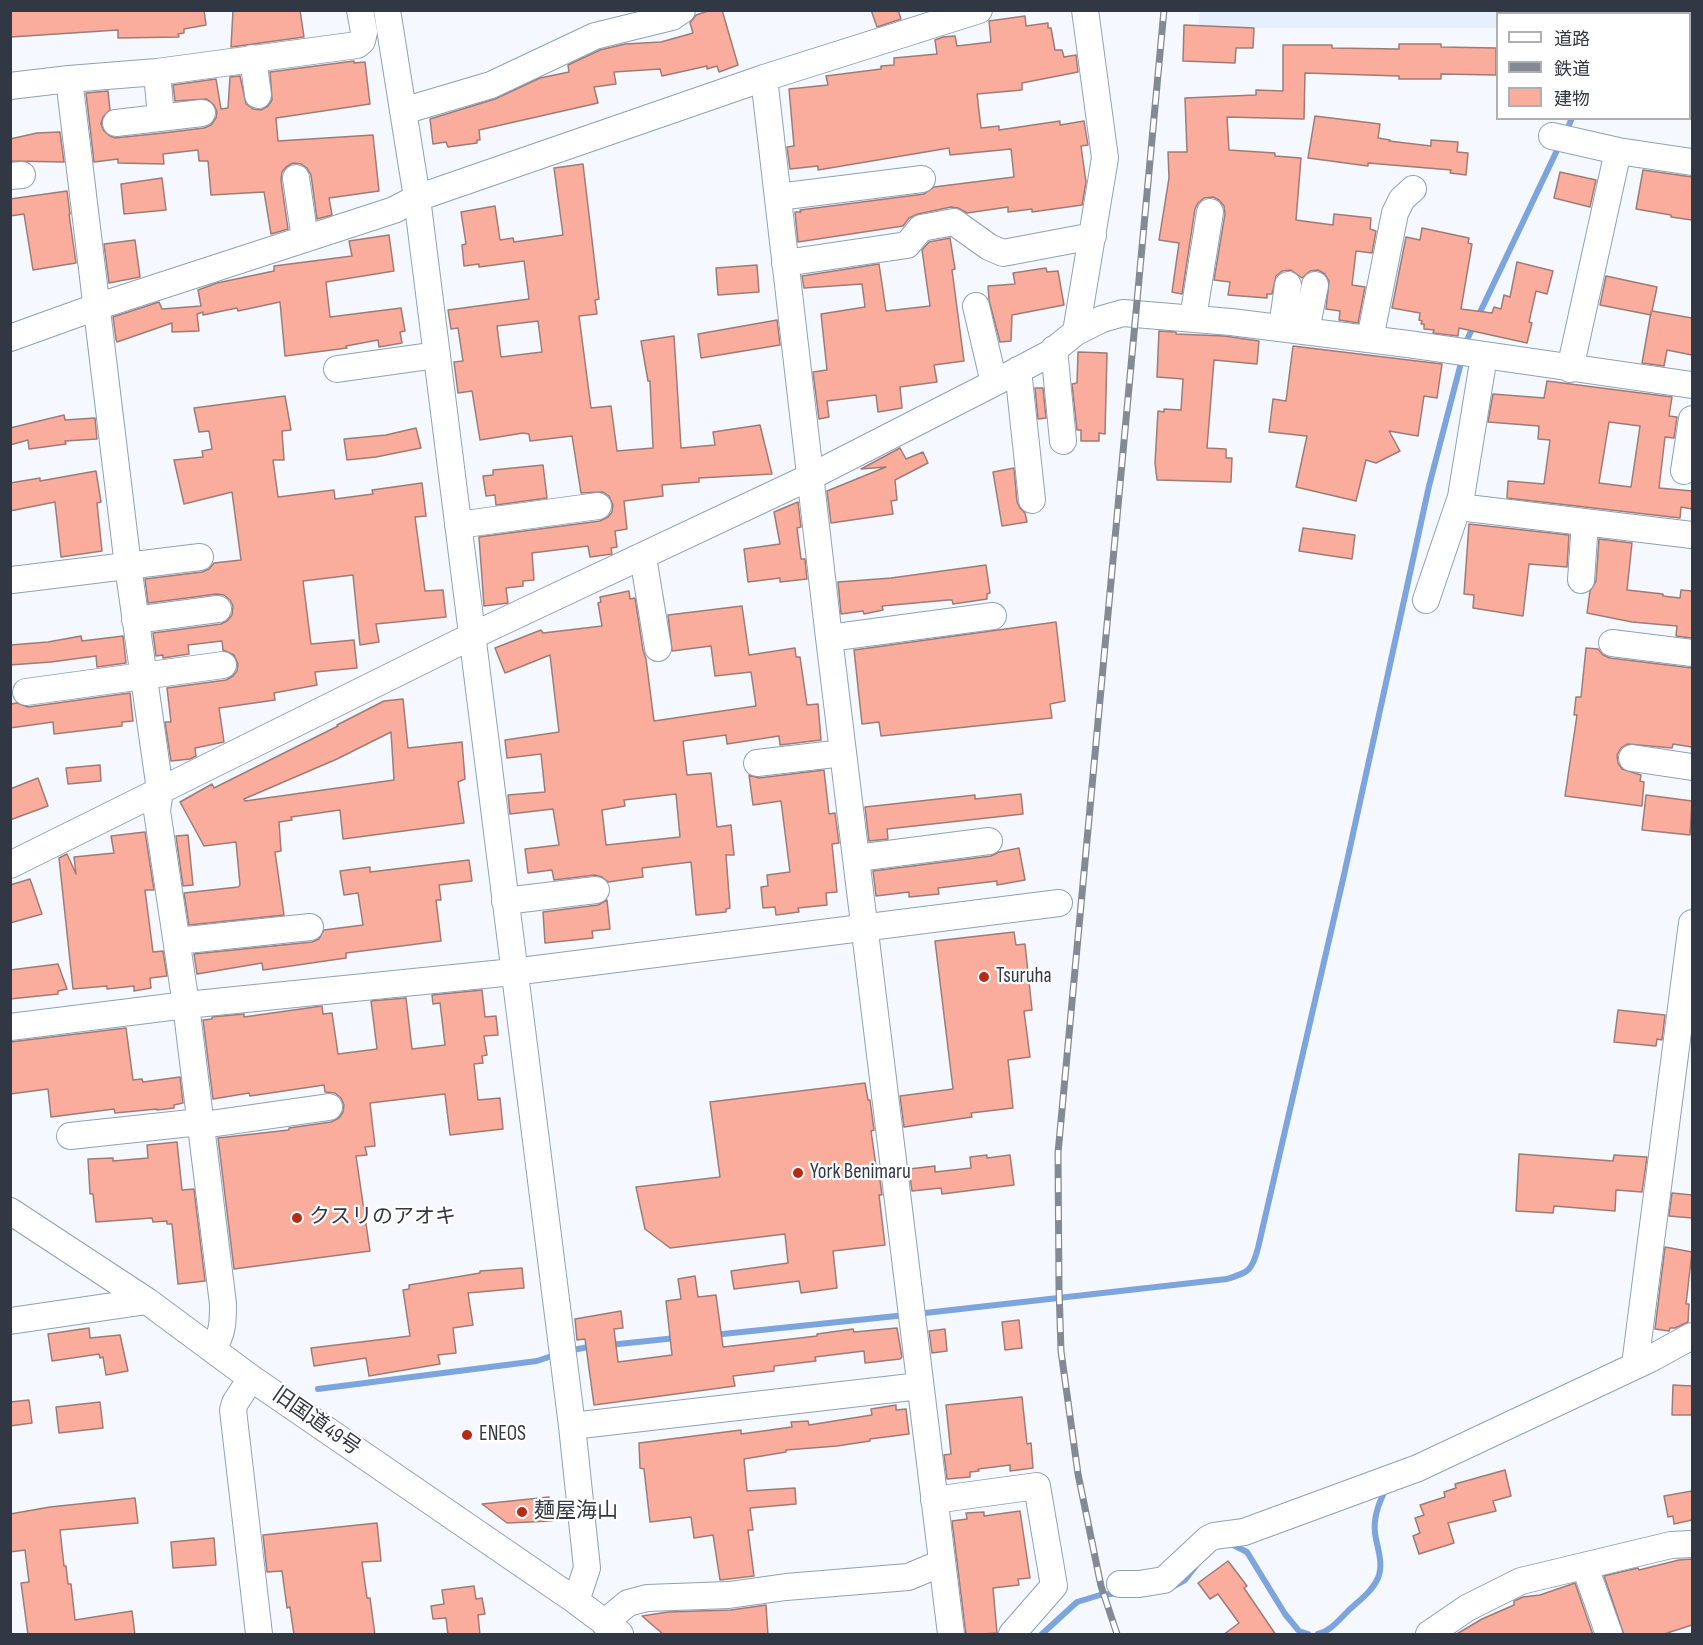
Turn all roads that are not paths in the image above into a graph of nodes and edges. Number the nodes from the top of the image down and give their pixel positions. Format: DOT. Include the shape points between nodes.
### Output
graph roads {
  1 [pos="360,10"];
  2 [pos="387,10"];
  3 [pos="682,10"];
  4 [pos="979,10"];
  5 [pos="1085,10"];
  6 [pos="253,58"];
  7 [pos="157,72"];
  8 [pos="764,78"];
  9 [pos="69,79"];
  10 [pos="10,87"];
  11 [pos="258,95"];
  12 [pos="403,111"];
  13 [pos="202,113"];
  14 [pos="161,118"];
  15 [pos="116,123"];
  16 [pos="1552,136"];
  17 [pos="1618,151"];
  18 [pos="1692,162"];
  19 [pos="296,178"];
  20 [pos="922,179"];
  21 [pos="1413,189"];
  22 [pos="777,197"];
  23 [pos="417,198"];
  24 [pos="1210,212"];
  25 [pos="1093,236"];
  26 [pos="305,239"];
  27 [pos="785,263"];
  28 [pos="1288,285"];
  29 [pos="1315,285"];
  30 [pos="976,306"];
  31 [pos="96,307"];
  32 [pos="1193,318"];
  33 [pos="1294,330"];
  34 [pos="1076,332"];
  35 [pos="10,338"];
  36 [pos="1370,339"];
  37 [pos="1054,349"];
  38 [pos="1470,354"];
  39 [pos="437,355"];
  40 [pos="337,369"];
  41 [pos="1570,369"];
  42 [pos="1018,370"];
  43 [pos="994,383"];
  44 [pos="1692,386"];
  45 [pos="1692,419"];
  46 [pos="1063,441"];
  47 [pos="1684,471"];
  48 [pos="810,477"];
  49 [pos="1032,500"];
  50 [pos="598,506"];
  51 [pos="1459,507"];
  52 [pos="1585,522"];
  53 [pos="458,525"];
  54 [pos="1692,535"];
  55 [pos="200,557"];
  56 [pos="643,557"];
  57 [pos="128,566"];
  58 [pos="12,580"];
  59 [pos="1581,580"];
  60 [pos="1426,600"];
  61 [pos="218,609"];
  62 [pos="993,616"];
  63 [pos="135,620"];
  64 [pos="472,636"];
  65 [pos="829,638"];
  66 [pos="1612,643"];
  67 [pos="658,648"];
  68 [pos="1692,653"];
  69 [pos="223,665"];
  70 [pos="144,676"];
  71 [pos="26,692"];
  72 [pos="843,753"];
  73 [pos="1632,758"];
  74 [pos="758,763"];
  75 [pos="1692,767"];
  76 [pos="160,790"];
  77 [pos="989,841"];
  78 [pos="856,858"];
  79 [pos="10,865"];
  80 [pos="596,890"];
  81 [pos="505,901"];
  82 [pos="1059,903"];
  83 [pos="1692,923"];
  84 [pos="865,926"];
  85 [pos="310,927"];
  86 [pos="177,941"];
  87 [pos="1690,959"];
  88 [pos="513,972"];
  89 [pos="186,1005"];
  90 [pos="10,1027"];
  91 [pos="1683,1073"];
  92 [pos="329,1107"];
  93 [pos="200,1122"];
  94 [pos="70,1136"];
  95 [pos="10,1211"];
  96 [pos="147,1301"];
  97 [pos="10,1321"];
  98 [pos="1692,1336"];
  99 [pos="213,1348"];
  100 [pos="1635,1365"];
  101 [pos="251,1378"];
  102 [pos="920,1386"];
  103 [pos="572,1426"];
  104 [pos="934,1500"];
  105 [pos="1692,1544"];
  106 [pos="942,1563"];
  107 [pos="1585,1567"];
  108 [pos="1120,1584"];
  109 [pos="576,1601"];
  110 [pos="612,1629"];
  111 [pos="1440,1631"];
  112 [pos="259,1635"];
  113 [pos="951,1635"];
  114 [pos="1012,1635"];
  115 [pos="1609,1635"];
  1 -- 6 [label="street" via="364,32 357,45"];
  2 -- 12 [label="street"];
  3 -- 12 [label="street" via="595,36 491,85"];
  4 -- 8 [label="street"];
  5 -- 25 [label="street" via="1105,158"];
  6 -- 7 [label="street"];
  6 -- 11 [label="street"];
  7 -- 9 [label="street"];
  7 -- 14 [label="street"];
  8 -- 22 [label="street"];
  8 -- 23 [label="street"];
  9 -- 10 [label="street"];
  9 -- 31 [label="street"];
  12 -- 23 [label="street"];
  13 -- 14 [label="street"];
  14 -- 15 [label="street"];
  16 -- 17 [label="street"];
  17 -- 18 [label="street"];
  17 -- 41 [label="street"];
  19 -- 26 [label="street"];
  20 -- 22 [label="street"];
  21 -- 36 [label="street" via="1395,213"];
  22 -- 27 [label="street"];
  23 -- 26 [label="street" via="394,210"];
  23 -- 39 [label="street"];
  24 -- 32 [label="street"];
  25 -- 27 [label="street" via="1003,253 954,222 921,228 908,245"];
  25 -- 34 [label="street"];
  26 -- 31 [label="street"];
  27 -- 48 [label="street"];
  28 -- 33 [label="street"];
  29 -- 33 [label="street"];
  30 -- 43 [label="street"];
  31 -- 35 [label="street"];
  31 -- 57 [label="street"];
  32 -- 33 [label="street"];
  32 -- 34 [label="street" via="1123,313"];
  33 -- 36 [label="street"];
  34 -- 37 [label="street"];
  36 -- 38 [label="street"];
  37 -- 42 [label="street"];
  37 -- 46 [label="street"];
  38 -- 41 [label="street"];
  38 -- 51 [label="street"];
  39 -- 40 [label="street"];
  39 -- 53 [label="street"];
  41 -- 44 [label="street"];
  42 -- 43 [label="street"];
  42 -- 49 [label="street"];
  43 -- 48 [label="street"];
  45 -- 47 [label="street"];
  48 -- 56 [label="street"];
  48 -- 65 [label="street"];
  50 -- 53 [label="street"];
  51 -- 52 [label="street"];
  51 -- 60 [label="street"];
  52 -- 54 [label="street"];
  52 -- 59 [label="street"];
  53 -- 64 [label="street"];
  55 -- 57 [label="street"];
  56 -- 64 [label="street"];
  56 -- 67 [label="street"];
  57 -- 58 [label="street"];
  57 -- 63 [label="street"];
  61 -- 63 [label="street"];
  62 -- 65 [label="street"];
  63 -- 70 [label="street"];
  64 -- 76 [label="street"];
  64 -- 81 [label="street"];
  65 -- 72 [label="street"];
  66 -- 68 [label="street"];
  69 -- 70 [label="street"];
  70 -- 71 [label="street"];
  70 -- 76 [label="street"];
  72 -- 74 [label="street"];
  72 -- 78 [label="street"];
  73 -- 75 [label="street"];
  76 -- 79 [label="street"];
  76 -- 86 [label="street" via="157,812"];
  77 -- 78 [label="street"];
  78 -- 84 [label="street"];
  80 -- 81 [label="street"];
  81 -- 88 [label="street"];
  82 -- 84 [label="street"];
  83 -- 87 [label="street"];
  84 -- 88 [label="street"];
  84 -- 102 [label="street"];
  85 -- 86 [label="street"];
  86 -- 89 [label="street"];
  87 -- 91 [label="street"];
  88 -- 89 [label="street"];
  88 -- 103 [label="street"];
  89 -- 90 [label="street"];
  89 -- 93 [label="street"];
  91 -- 100 [label="street"];
  92 -- 93 [label="street" via="210,1124"];
  93 -- 94 [label="street"];
  93 -- 99 [label="street" via="223,1320 220,1338"];
  95 -- 96 [label="street, 旧国道49号"];
  96 -- 97 [label="street"];
  96 -- 99 [label="street, 旧国道49号"];
  98 -- 100 [label="street"];
  99 -- 101 [label="street, 旧国道49号"];
  100 -- 108 [label="street" via="1419,1468 1244,1532 1214,1536 1164,1580"];
  101 -- 109 [label="street, 旧国道49号"];
  101 -- 112 [label="street" via="233,1410"];
  102 -- 103 [label="street"];
  102 -- 104 [label="street"];
  103 -- 109 [label="street" via="587,1568"];
  104 -- 106 [label="street"];
  104 -- 114 [label="street" via="1036,1486 1054,1586"];
  105 -- 107 [label="street" via="1671,1545"];
  106 -- 110 [label="street" via="908,1577 729,1595 647,1598 628,1603"];
  106 -- 113 [label="street"];
  107 -- 111 [label="street" via="1521,1581 1497,1592"];
  107 -- 115 [label="street"];
  109 -- 110 [label="street, 旧国道49号"];
}
